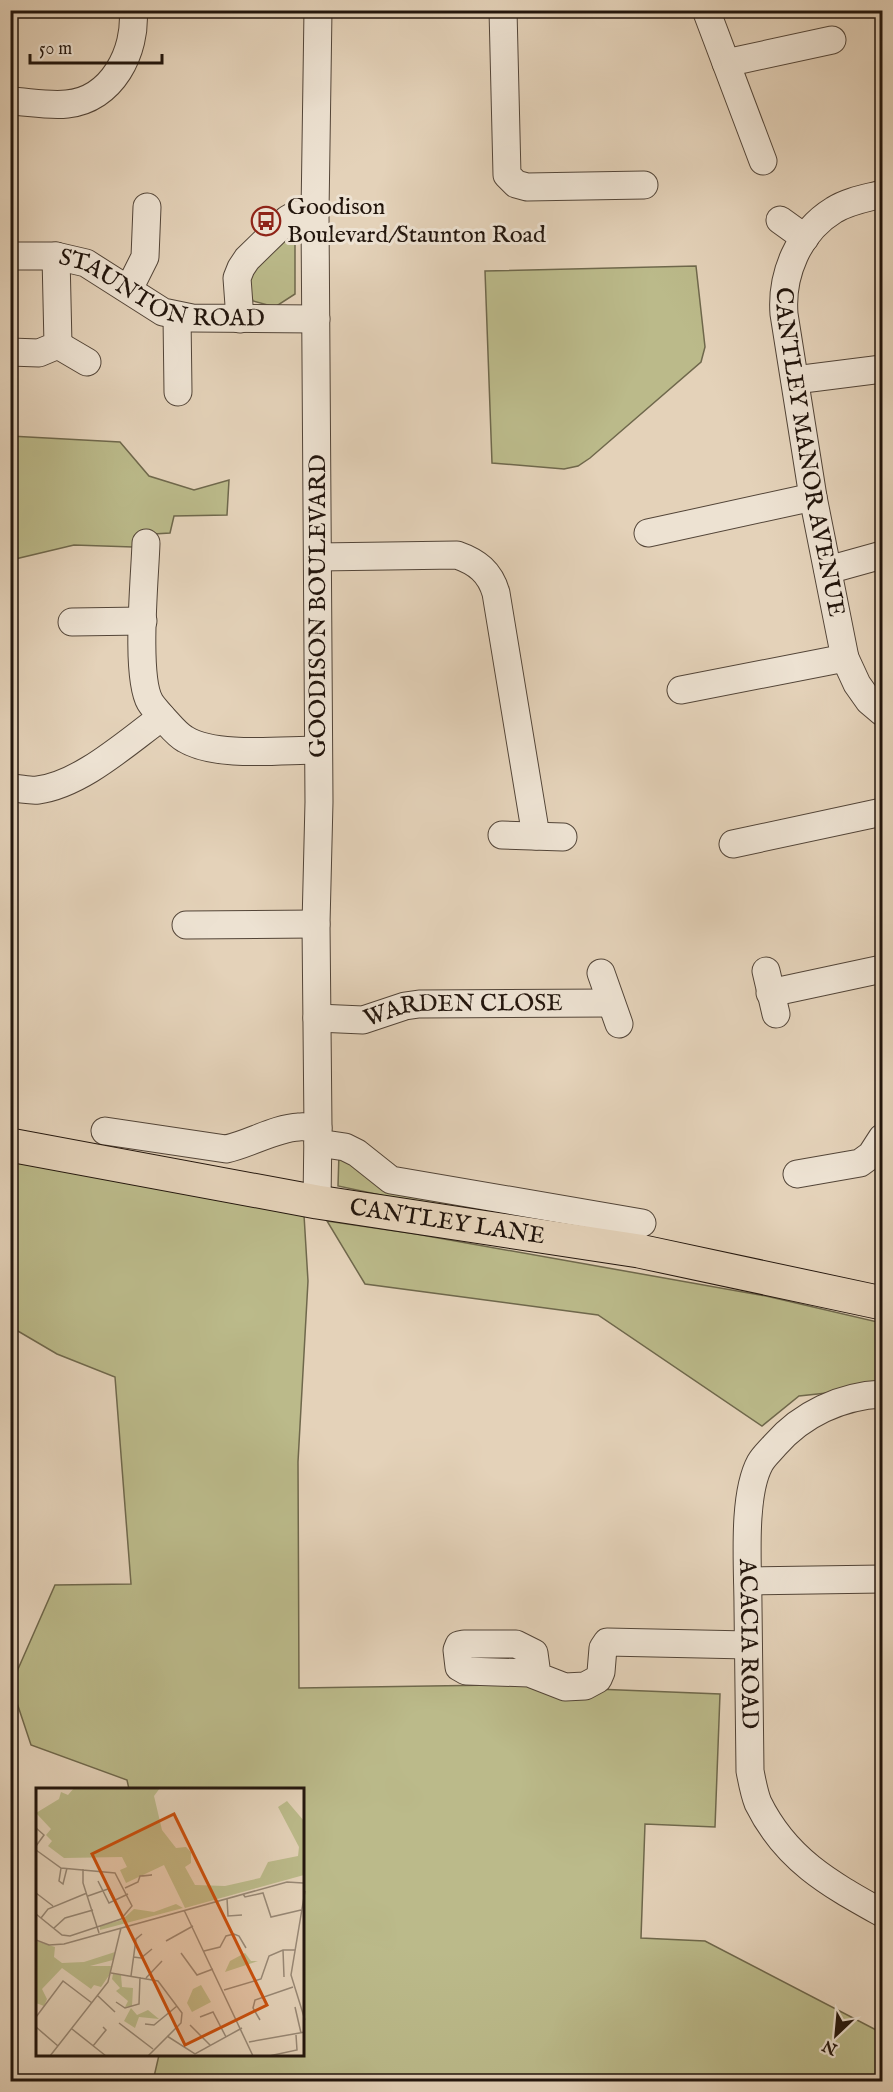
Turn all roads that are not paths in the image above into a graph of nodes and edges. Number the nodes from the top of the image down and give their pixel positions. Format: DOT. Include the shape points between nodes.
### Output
graph roads {
  1 [pos="133,10"];
  2 [pos="318,10"];
  3 [pos="503,10"];
  4 [pos="706,10"];
  5 [pos="832,40"];
  6 [pos="726,63"];
  7 [pos="10,101"];
  8 [pos="763,161"];
  9 [pos="644,185"];
  10 [pos="882,194"];
  11 [pos="147,207"];
  12 [pos="315,213"];
  13 [pos="780,220"];
  14 [pos="805,238"];
  15 [pos="10,256"];
  16 [pos="56,256"];
  17 [pos="129,290"];
  18 [pos="177,316"];
  19 [pos="240,319"];
  20 [pos="316,320"];
  21 [pos="58,345"];
  22 [pos="10,352"];
  23 [pos="87,362"];
  24 [pos="882,369"];
  25 [pos="795,380"];
  26 [pos="178,392"];
  27 [pos="813,497"];
  28 [pos="648,533"];
  29 [pos="146,543"];
  30 [pos="882,555"];
  31 [pos="318,557"];
  32 [pos="828,570"];
  33 [pos="143,621"];
  34 [pos="72,622"];
  35 [pos="845,658"];
  36 [pos="681,690"];
  37 [pos="882,712"];
  38 [pos="162,717"];
  39 [pos="318,750"];
  40 [pos="10,788"];
  41 [pos="882,812"];
  42 [pos="502,835"];
  43 [pos="536,836"];
  44 [pos="563,837"];
  45 [pos="733,844"];
  46 [pos="316,924"];
  47 [pos="186,925"];
  48 [pos="882,969"];
  49 [pos="600,973"];
  50 [pos="771,992"];
  51 [pos="316,1018"];
  52 [pos="105,1131"];
  53 [pos="318,1136"];
  54 [pos="882,1138"];
  55 [pos="10,1145"];
  56 [pos="796,1174"];
  57 [pos="317,1202"];
  58 [pos="642,1223"];
  59 [pos="882,1303"];
  60 [pos="882,1394"];
  61 [pos="882,1579"];
  62 [pos="748,1581"];
  63 [pos="748,1645"];
  64 [pos="537,1675"];
  65 [pos="882,1913"];
  1 -- 7 [label="street" via="128,56 100,91 67,104"];
  2 -- 12 [label="street, GOODISON BOULEVARD"];
  3 -- 9 [label="street" via="507,175 516,184 527,187"];
  4 -- 6 [label="street"];
  5 -- 6 [label="street"];
  6 -- 8 [label="street"];
  10 -- 14 [label="street, CANTLEY MANOR AVENUE" via="834,210"];
  11 -- 17 [label="street" via="145,257"];
  12 -- 19 [label="street" via="295,214 246,259 237,278"];
  12 -- 20 [label="street, GOODISON BOULEVARD"];
  13 -- 14 [label="street"];
  14 -- 25 [label="street, CANTLEY MANOR AVENUE" via="787,273 783,295"];
  15 -- 16 [label="street, STAUNTON ROAD"];
  16 -- 17 [label="street, STAUNTON ROAD" via="86,263"];
  16 -- 21 [label="street"];
  17 -- 18 [label="street, STAUNTON ROAD" via="163,312"];
  18 -- 19 [label="street, STAUNTON ROAD"];
  18 -- 26 [label="street"];
  19 -- 20 [label="street, STAUNTON ROAD"];
  20 -- 31 [label="street, GOODISON BOULEVARD"];
  21 -- 22 [label="street" via="39,353"];
  21 -- 23 [label="street"];
  24 -- 25 [label="street"];
  25 -- 27 [label="street, CANTLEY MANOR AVENUE"];
  27 -- 28 [label="street"];
  27 -- 32 [label="street, CANTLEY MANOR AVENUE"];
  29 -- 33 [label="street"];
  30 -- 32 [label="street"];
  31 -- 39 [label="street, GOODISON BOULEVARD"];
  31 -- 43 [label="street" via="457,555 484,570 496,593"];
  32 -- 35 [label="street, CANTLEY MANOR AVENUE"];
  33 -- 34 [label="street"];
  33 -- 38 [label="street" via="144,686 149,701"];
  35 -- 36 [label="street"];
  35 -- 37 [label="street, CANTLEY MANOR AVENUE" via="857,684"];
  38 -- 39 [label="street" via="184,738 207,748"];
  38 -- 40 [label="street" via="80,776 37,790"];
  39 -- 46 [label="street, GOODISON BOULEVARD"];
  41 -- 45 [label="street"];
  42 -- 43 [label="street"];
  43 -- 44 [label="street"];
  46 -- 47 [label="street"];
  46 -- 51 [label="street, GOODISON BOULEVARD"];
  48 -- 50 [label="street"];
  49 -- 51 [label="street, WARDEN CLOSE" via="615,1014 419,1004 363,1020"];
  51 -- 53 [label="street, GOODISON BOULEVARD"];
  52 -- 53 [label="street, CANTLEY LANE" via="226,1149 299,1127"];
  53 -- 57 [label="street, GOODISON BOULEVARD"];
  53 -- 58 [label="street, CANTLEY LANE" via="357,1153 392,1180"];
  54 -- 56 [label="street" via="860,1163"];
  55 -- 57 [label="main road, CANTLEY LANE"];
  57 -- 59 [label="main road, CANTLEY LANE" via="639,1251"];
  60 -- 62 [label="street, ACACIA ROAD" via="830,1404 800,1422 761,1461 749,1503"];
  61 -- 62 [label="street"];
  62 -- 63 [label="street, ACACIA ROAD"];
  63 -- 64 [label="street" via="607,1642 601,1672 593,1683 565,1688"];
  63 -- 65 [label="street, ACACIA ROAD" via="750,1771 757,1801 792,1854"];
}
